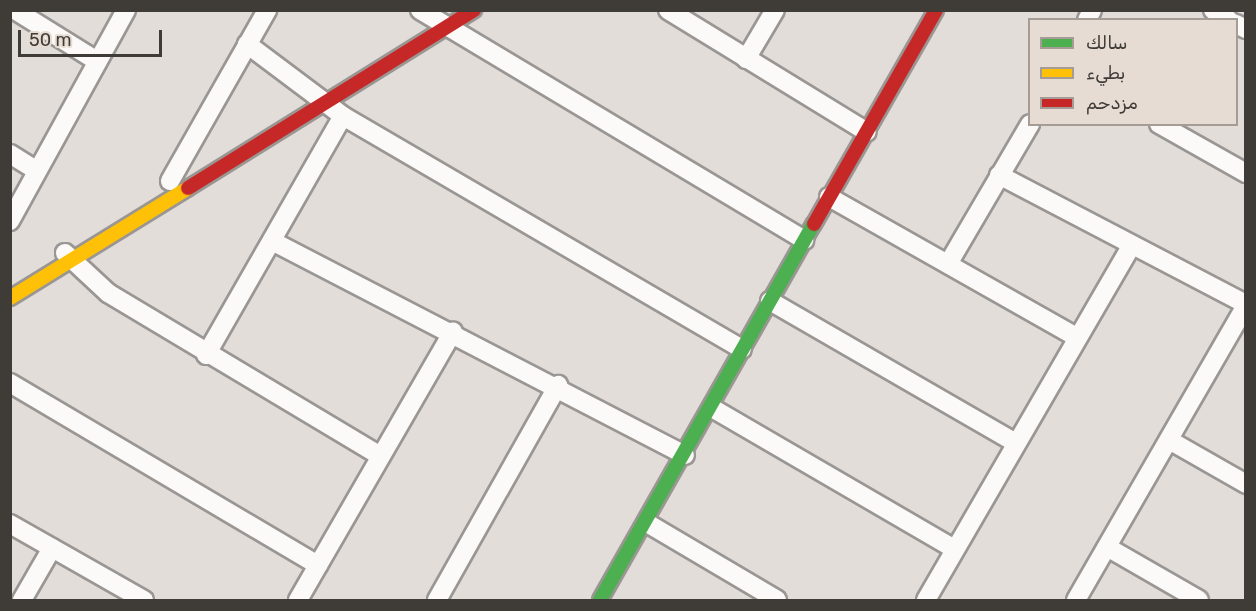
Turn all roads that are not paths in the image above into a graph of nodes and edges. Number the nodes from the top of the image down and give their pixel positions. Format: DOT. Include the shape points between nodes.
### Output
graph roads {
  1 [pos="15,10"];
  2 [pos="126,10"];
  3 [pos="267,10"];
  4 [pos="474,10"];
  5 [pos="668,10"];
  6 [pos="775,10"];
  7 [pos="936,10"];
  8 [pos="430,12"];
  9 [pos="450,26"];
  10 [pos="411,28"];
  11 [pos="248,44"];
  12 [pos="746,59"];
  13 [pos="97,62"];
  14 [pos="342,73"];
  15 [pos="319,98"];
  16 [pos="343,116"];
  17 [pos="1028,126"];
  18 [pos="1163,126"];
  19 [pos="867,132"];
  20 [pos="10,154"];
  21 [pos="36,170"];
  22 [pos="1245,172"];
  23 [pos="999,175"];
  24 [pos="170,181"];
  25 [pos="829,197"];
  26 [pos="10,221"];
  27 [pos="805,240"];
  28 [pos="272,241"];
  29 [pos="1131,246"];
  30 [pos="67,256"];
  31 [pos="948,264"];
  32 [pos="10,281"];
  33 [pos="10,298"];
  34 [pos="770,300"];
  35 [pos="1245,304"];
  36 [pos="453,331"];
  37 [pos="1075,336"];
  38 [pos="1238,338"];
  39 [pos="742,349"];
  40 [pos="206,355"];
  41 [pos="10,383"];
  42 [pos="558,385"];
  43 [pos="712,408"];
  44 [pos="1169,441"];
  45 [pos="1014,442"];
  46 [pos="685,455"];
  47 [pos="380,456"];
  48 [pos="1245,484"];
  49 [pos="647,523"];
  50 [pos="10,524"];
  51 [pos="1107,547"];
  52 [pos="52,548"];
  53 [pos="954,549"];
  54 [pos="318,565"];
  55 [pos="749,594"];
  56 [pos="22,600"];
  57 [pos="144,600"];
  58 [pos="298,600"];
  59 [pos="436,600"];
  60 [pos="600,600"];
  61 [pos="777,600"];
  62 [pos="926,600"];
  63 [pos="1076,600"];
  64 [pos="1199,600"];
  1 -- 13 [label="street"];
  2 -- 13 [label="street"];
  3 -- 11 [label="street"];
  4 -- 9 [label="main road"];
  5 -- 12 [label="street"];
  6 -- 12 [label="street"];
  7 -- 19 [label="main road"];
  8 -- 9 [label="street"];
  8 -- 10 [label="main road"];
  9 -- 15 [label="main road"];
  9 -- 27 [label="street"];
  11 -- 15 [label="street"];
  11 -- 24 [label="street"];
  12 -- 19 [label="street"];
  13 -- 21 [label="street"];
  14 -- 15 [label="main road"];
  15 -- 16 [label="street"];
  15 -- 24 [label="main road"];
  15 -- 30 [label="main road"];
  16 -- 28 [label="street"];
  16 -- 39 [label="street"];
  17 -- 23 [label="street"];
  18 -- 22 [label="street"];
  19 -- 25 [label="main road"];
  20 -- 21 [label="street"];
  21 -- 26 [label="street"];
  23 -- 29 [label="street"];
  23 -- 31 [label="street"];
  24 -- 30 [label="main road"];
  25 -- 27 [label="main road"];
  25 -- 31 [label="street"];
  27 -- 34 [label="main road"];
  28 -- 36 [label="street"];
  28 -- 40 [label="street"];
  29 -- 35 [label="street"];
  29 -- 37 [label="street"];
  30 -- 32 [label="main road"];
  30 -- 33 [label="main road"];
  30 -- 40 [label="street" via="108,293"];
  31 -- 37 [label="street"];
  34 -- 39 [label="main road"];
  34 -- 45 [label="street"];
  35 -- 38 [label="street"];
  36 -- 42 [label="street"];
  36 -- 47 [label="street"];
  37 -- 45 [label="street"];
  38 -- 44 [label="street"];
  39 -- 43 [label="main road"];
  40 -- 47 [label="street"];
  41 -- 54 [label="street"];
  42 -- 46 [label="street"];
  42 -- 59 [label="street"];
  43 -- 46 [label="main road"];
  43 -- 53 [label="street"];
  44 -- 48 [label="street"];
  44 -- 51 [label="street"];
  45 -- 53 [label="street"];
  46 -- 49 [label="main road"];
  47 -- 54 [label="street"];
  49 -- 55 [label="street"];
  49 -- 60 [label="main road"];
  50 -- 52 [label="street"];
  51 -- 63 [label="street"];
  51 -- 64 [label="street"];
  52 -- 56 [label="street"];
  52 -- 57 [label="street"];
  53 -- 62 [label="street"];
  54 -- 58 [label="street"];
  55 -- 61 [label="street"];
}
